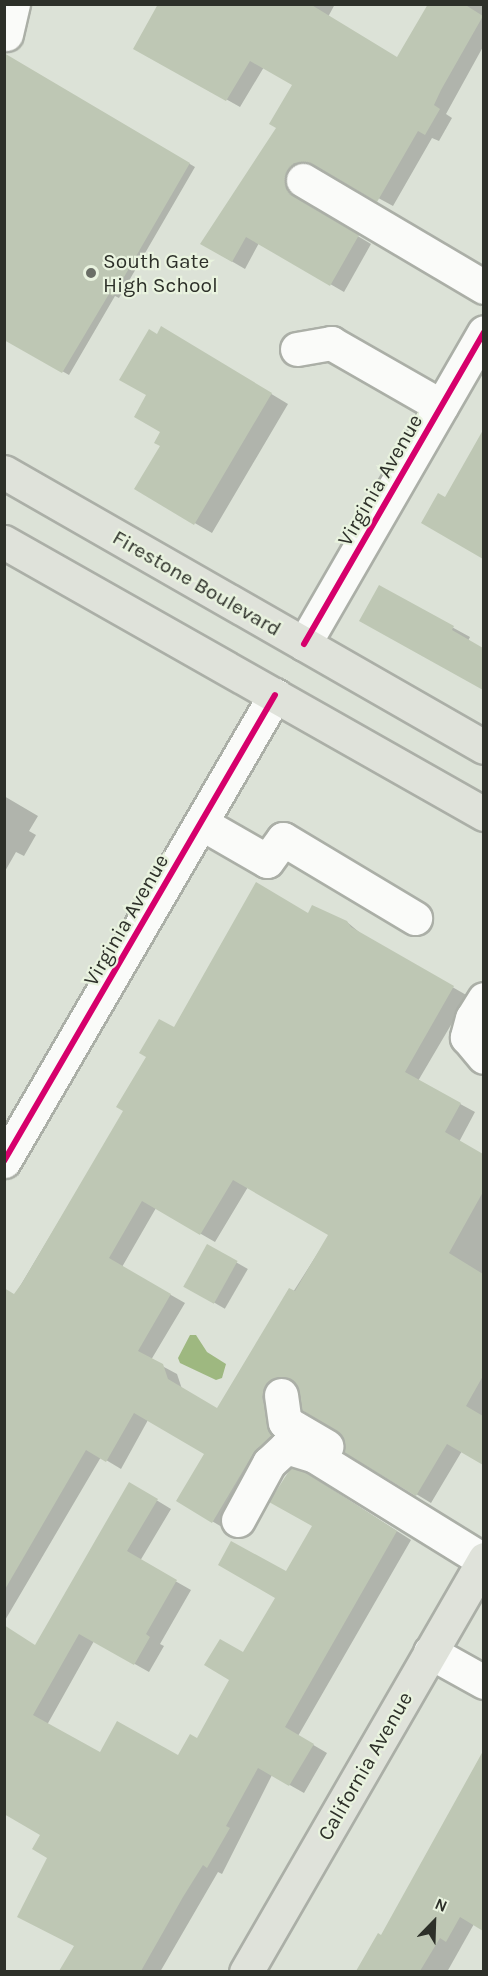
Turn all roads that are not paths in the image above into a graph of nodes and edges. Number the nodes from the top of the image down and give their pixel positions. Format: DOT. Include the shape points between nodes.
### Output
graph roads {
  1 [pos="303,180"];
  2 [pos="483,287"];
  3 [pos="483,332"];
  4 [pos="297,349"];
  5 [pos="441,406"];
  6 [pos="4,472"];
  7 [pos="4,542"];
  8 [pos="304,644"];
  9 [pos="275,695"];
  10 [pos="483,747"];
  11 [pos="483,814"];
  12 [pos="201,823"];
  13 [pos="415,918"];
  14 [pos="483,999"];
  15 [pos="483,1057"];
  16 [pos="4,1161"];
  17 [pos="281,1395"];
  18 [pos="238,1520"];
  19 [pos="483,1539"];
  20 [pos="483,1559"];
  21 [pos="430,1652"];
  22 [pos="483,1682"];
  23 [pos="246,1971"];
  1 -- 2 [label="street"];
  3 -- 5 [label="street, Virginia Avenue"];
  4 -- 5 [label="street" via="331,343"];
  5 -- 8 [label="street, Virginia Avenue"];
  6 -- 8 [label="main road, Firestone Boulevard"];
  7 -- 9 [label="main road"];
  8 -- 10 [label="main road, Firestone Boulevard"];
  9 -- 11 [label="main road"];
  9 -- 12 [label="street, Virginia Avenue"];
  12 -- 13 [label="street" via="267,861 283,839"];
  12 -- 16 [label="street, Virginia Avenue"];
  14 -- 15 [label="street" via="467,1037"];
  17 -- 19 [label="street" via="285,1422"];
  18 -- 20 [label="street" via="269,1462 286,1447 313,1455"];
  20 -- 21 [label="main road, California Avenue"];
  21 -- 22 [label="street"];
  21 -- 23 [label="main road, California Avenue"];
}
